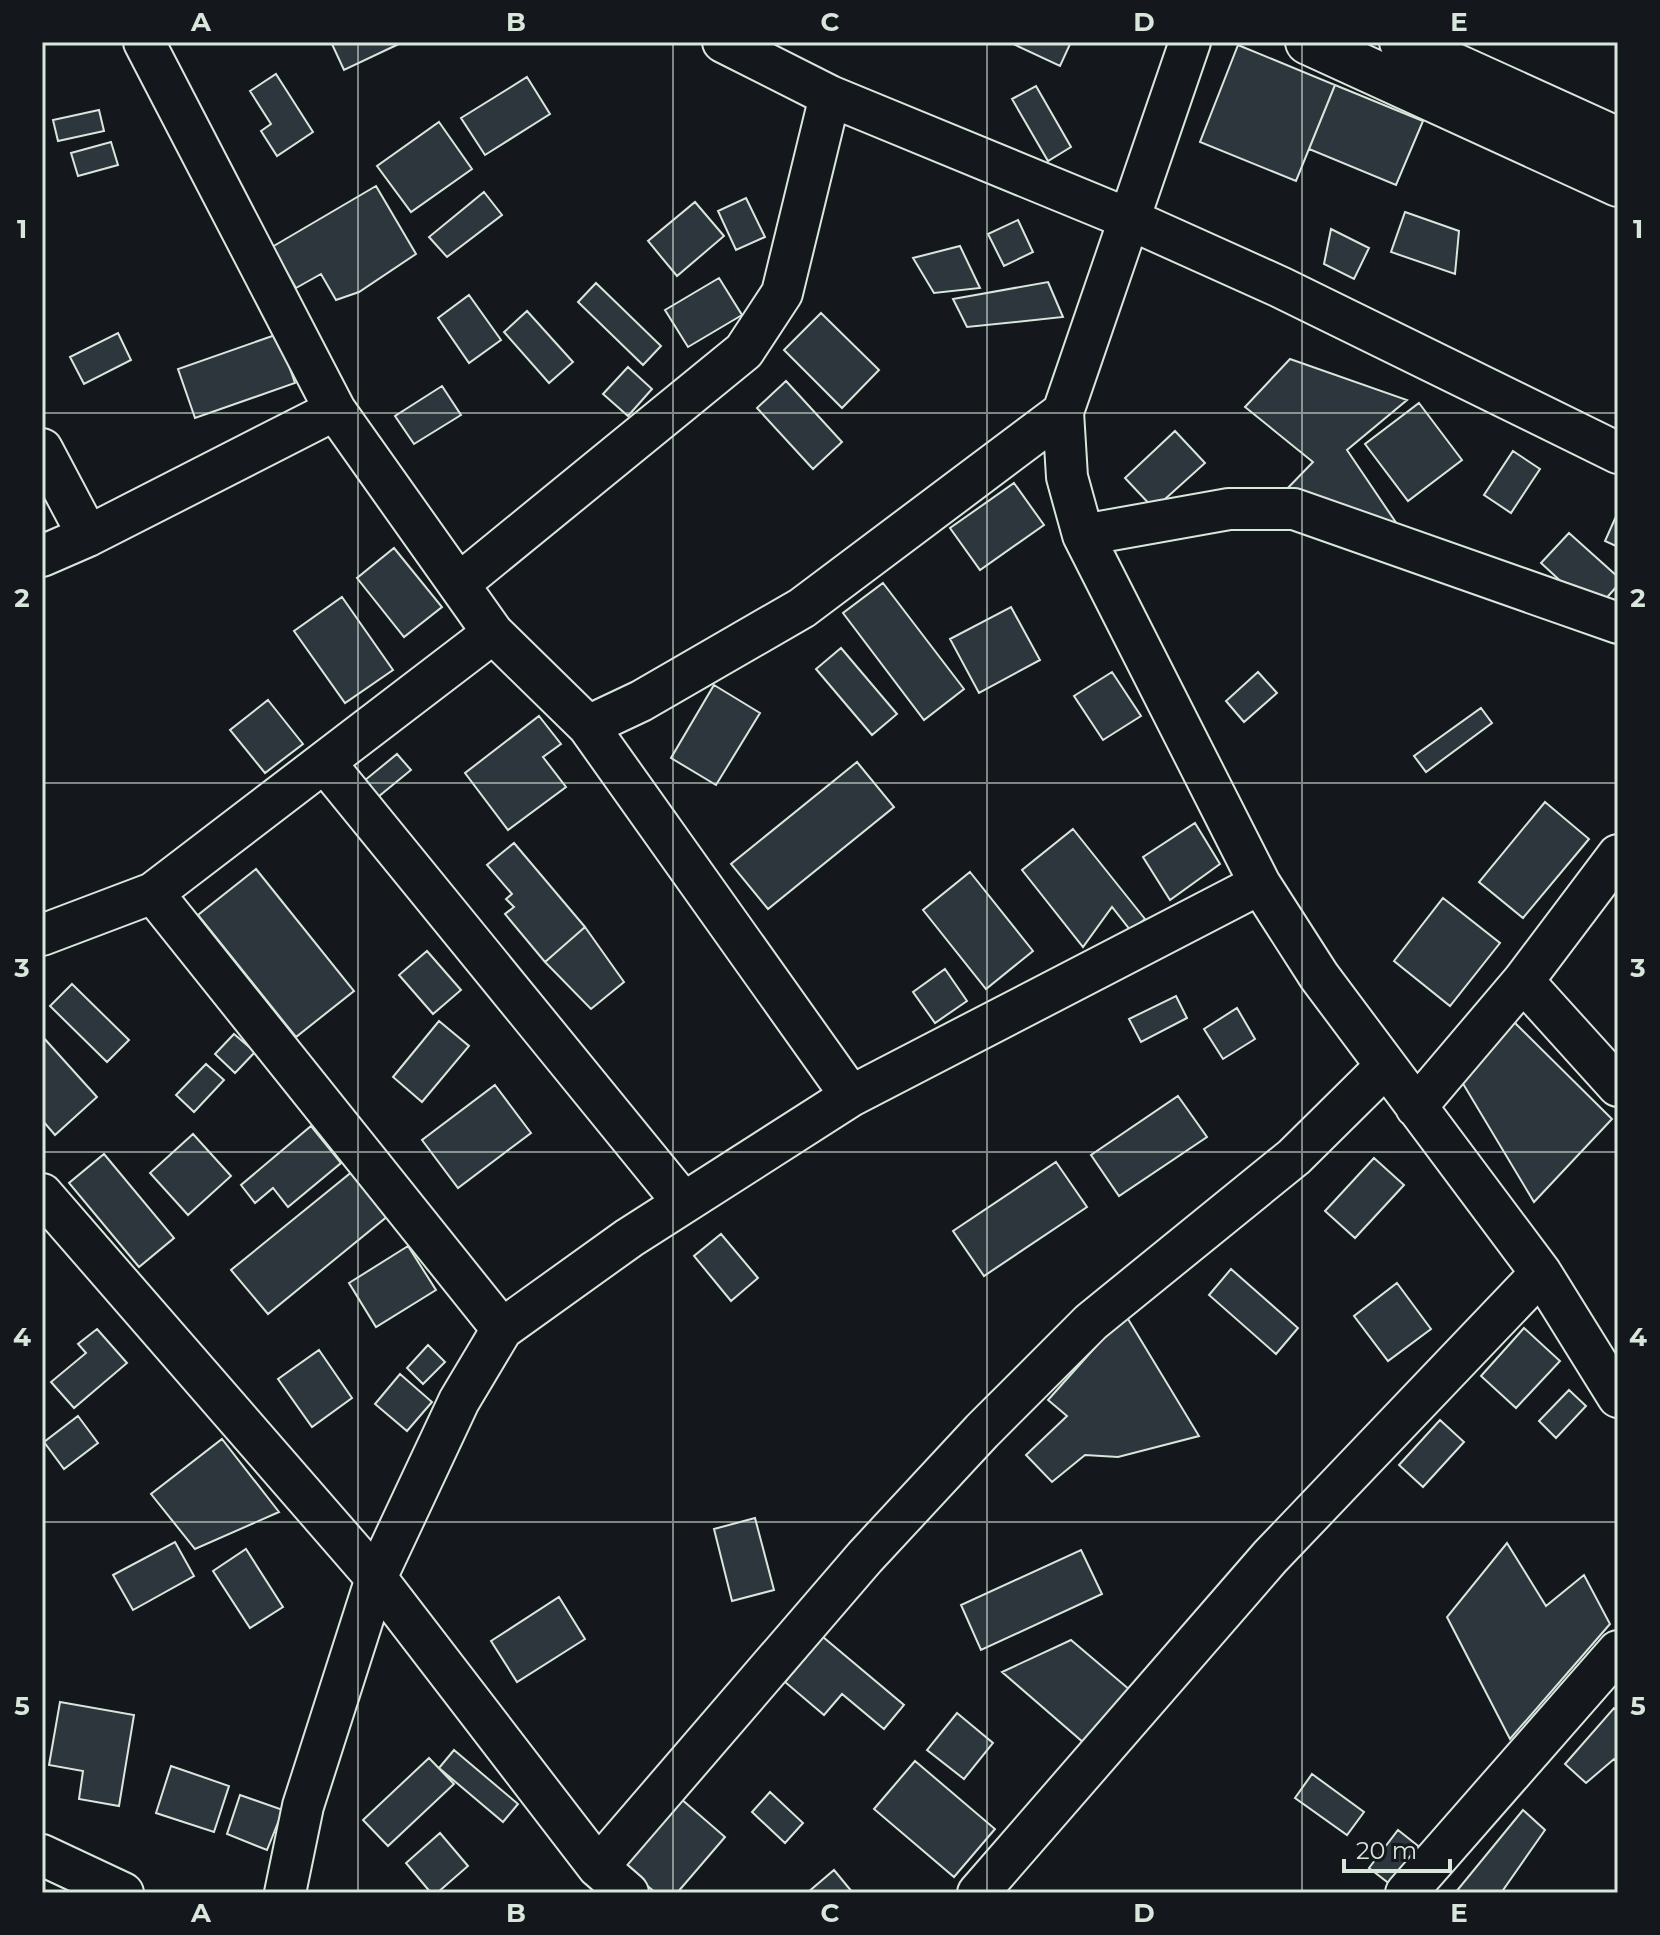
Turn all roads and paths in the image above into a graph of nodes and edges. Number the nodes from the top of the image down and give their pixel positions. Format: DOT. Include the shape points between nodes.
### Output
graph roads {
  1 [pos="144,42"];
  2 [pos="723,42"];
  3 [pos="1190,42"];
  4 [pos="1308,42"];
  5 [pos="1402,42"];
  6 [pos="830,96"];
  7 [pos="1618,140"];
  8 [pos="1618,184"];
  9 [pos="1129,219"];
  10 [pos="335,410"];
  11 [pos="1063,412"];
  12 [pos="42,449"];
  13 [pos="1618,453"];
  14 [pos="1083,535"];
  15 [pos="88,536"];
  16 [pos="42,556"];
  17 [pos="460,583"];
  18 [pos="1618,623"];
  19 [pos="493,633"];
  20 [pos="588,726"];
  21 [pos="326,764"];
  22 [pos="1618,855"];
  23 [pos="1260,884"];
  24 [pos="153,893"];
  25 [pos="42,935"];
  26 [pos="1523,981"];
  27 [pos="1385,1067"];
  28 [pos="1618,1086"];
  29 [pos="851,1096"];
  30 [pos="1416,1107"];
  31 [pos="42,1194"];
  32 [pos="683,1202"];
  33 [pos="1541,1273"];
  34 [pos="502,1329"];
  35 [pos="1618,1397"];
  36 [pos="376,1578"];
  37 [pos="1618,1651"];
  38 [pos="42,1855"];
  39 [pos="613,1880"];
  40 [pos="100,1888"];
  41 [pos="285,1893"];
  42 [pos="978,1893"];
  43 [pos="1406,1893"];
  1 -- 10 [label="street"];
  2 -- 6 [label="street"];
  3 -- 9 [label="street"];
  4 -- 8 [label="main road"];
  5 -- 7 [label="main road"];
  6 -- 9 [label="street"];
  6 -- 17 [label="street" via="793,256 766,323 744,351"];
  9 -- 11 [label="street"];
  9 -- 13 [label="street"];
  10 -- 15 [label="street"];
  10 -- 17 [label="street"];
  11 -- 14 [label="street" via="1067,477"];
  11 -- 20 [label="street" via="802,608"];
  12 -- 15 [label="street"];
  14 -- 18 [label="street" via="1229,509 1294,509"];
  14 -- 23 [label="street"];
  15 -- 16 [label="street"];
  17 -- 19 [label="street"];
  19 -- 20 [label="street"];
  19 -- 21 [label="street"];
  20 -- 29 [label="street"];
  21 -- 24 [label="street"];
  21 -- 32 [label="street"];
  22 -- 26 [label="street"];
  23 -- 27 [label="street"];
  23 -- 29 [label="street"];
  24 -- 25 [label="street"];
  24 -- 34 [label="street"];
  26 -- 28 [label="street"];
  26 -- 30 [label="street"];
  27 -- 30 [label="street"];
  27 -- 39 [label="street" via="1294,1157 1091,1322 993,1420 865,1557"];
  29 -- 32 [label="street"];
  30 -- 33 [label="street"];
  31 -- 36 [label="street"];
  32 -- 34 [label="street"];
  33 -- 35 [label="street"];
  33 -- 42 [label="street" via="1270,1557"];
  34 -- 36 [label="street" via="459,1401"];
  36 -- 39 [label="street"];
  36 -- 41 [label="street" via="303,1806"];
  37 -- 43 [label="street"];
  38 -- 40 [label="street"];
}
